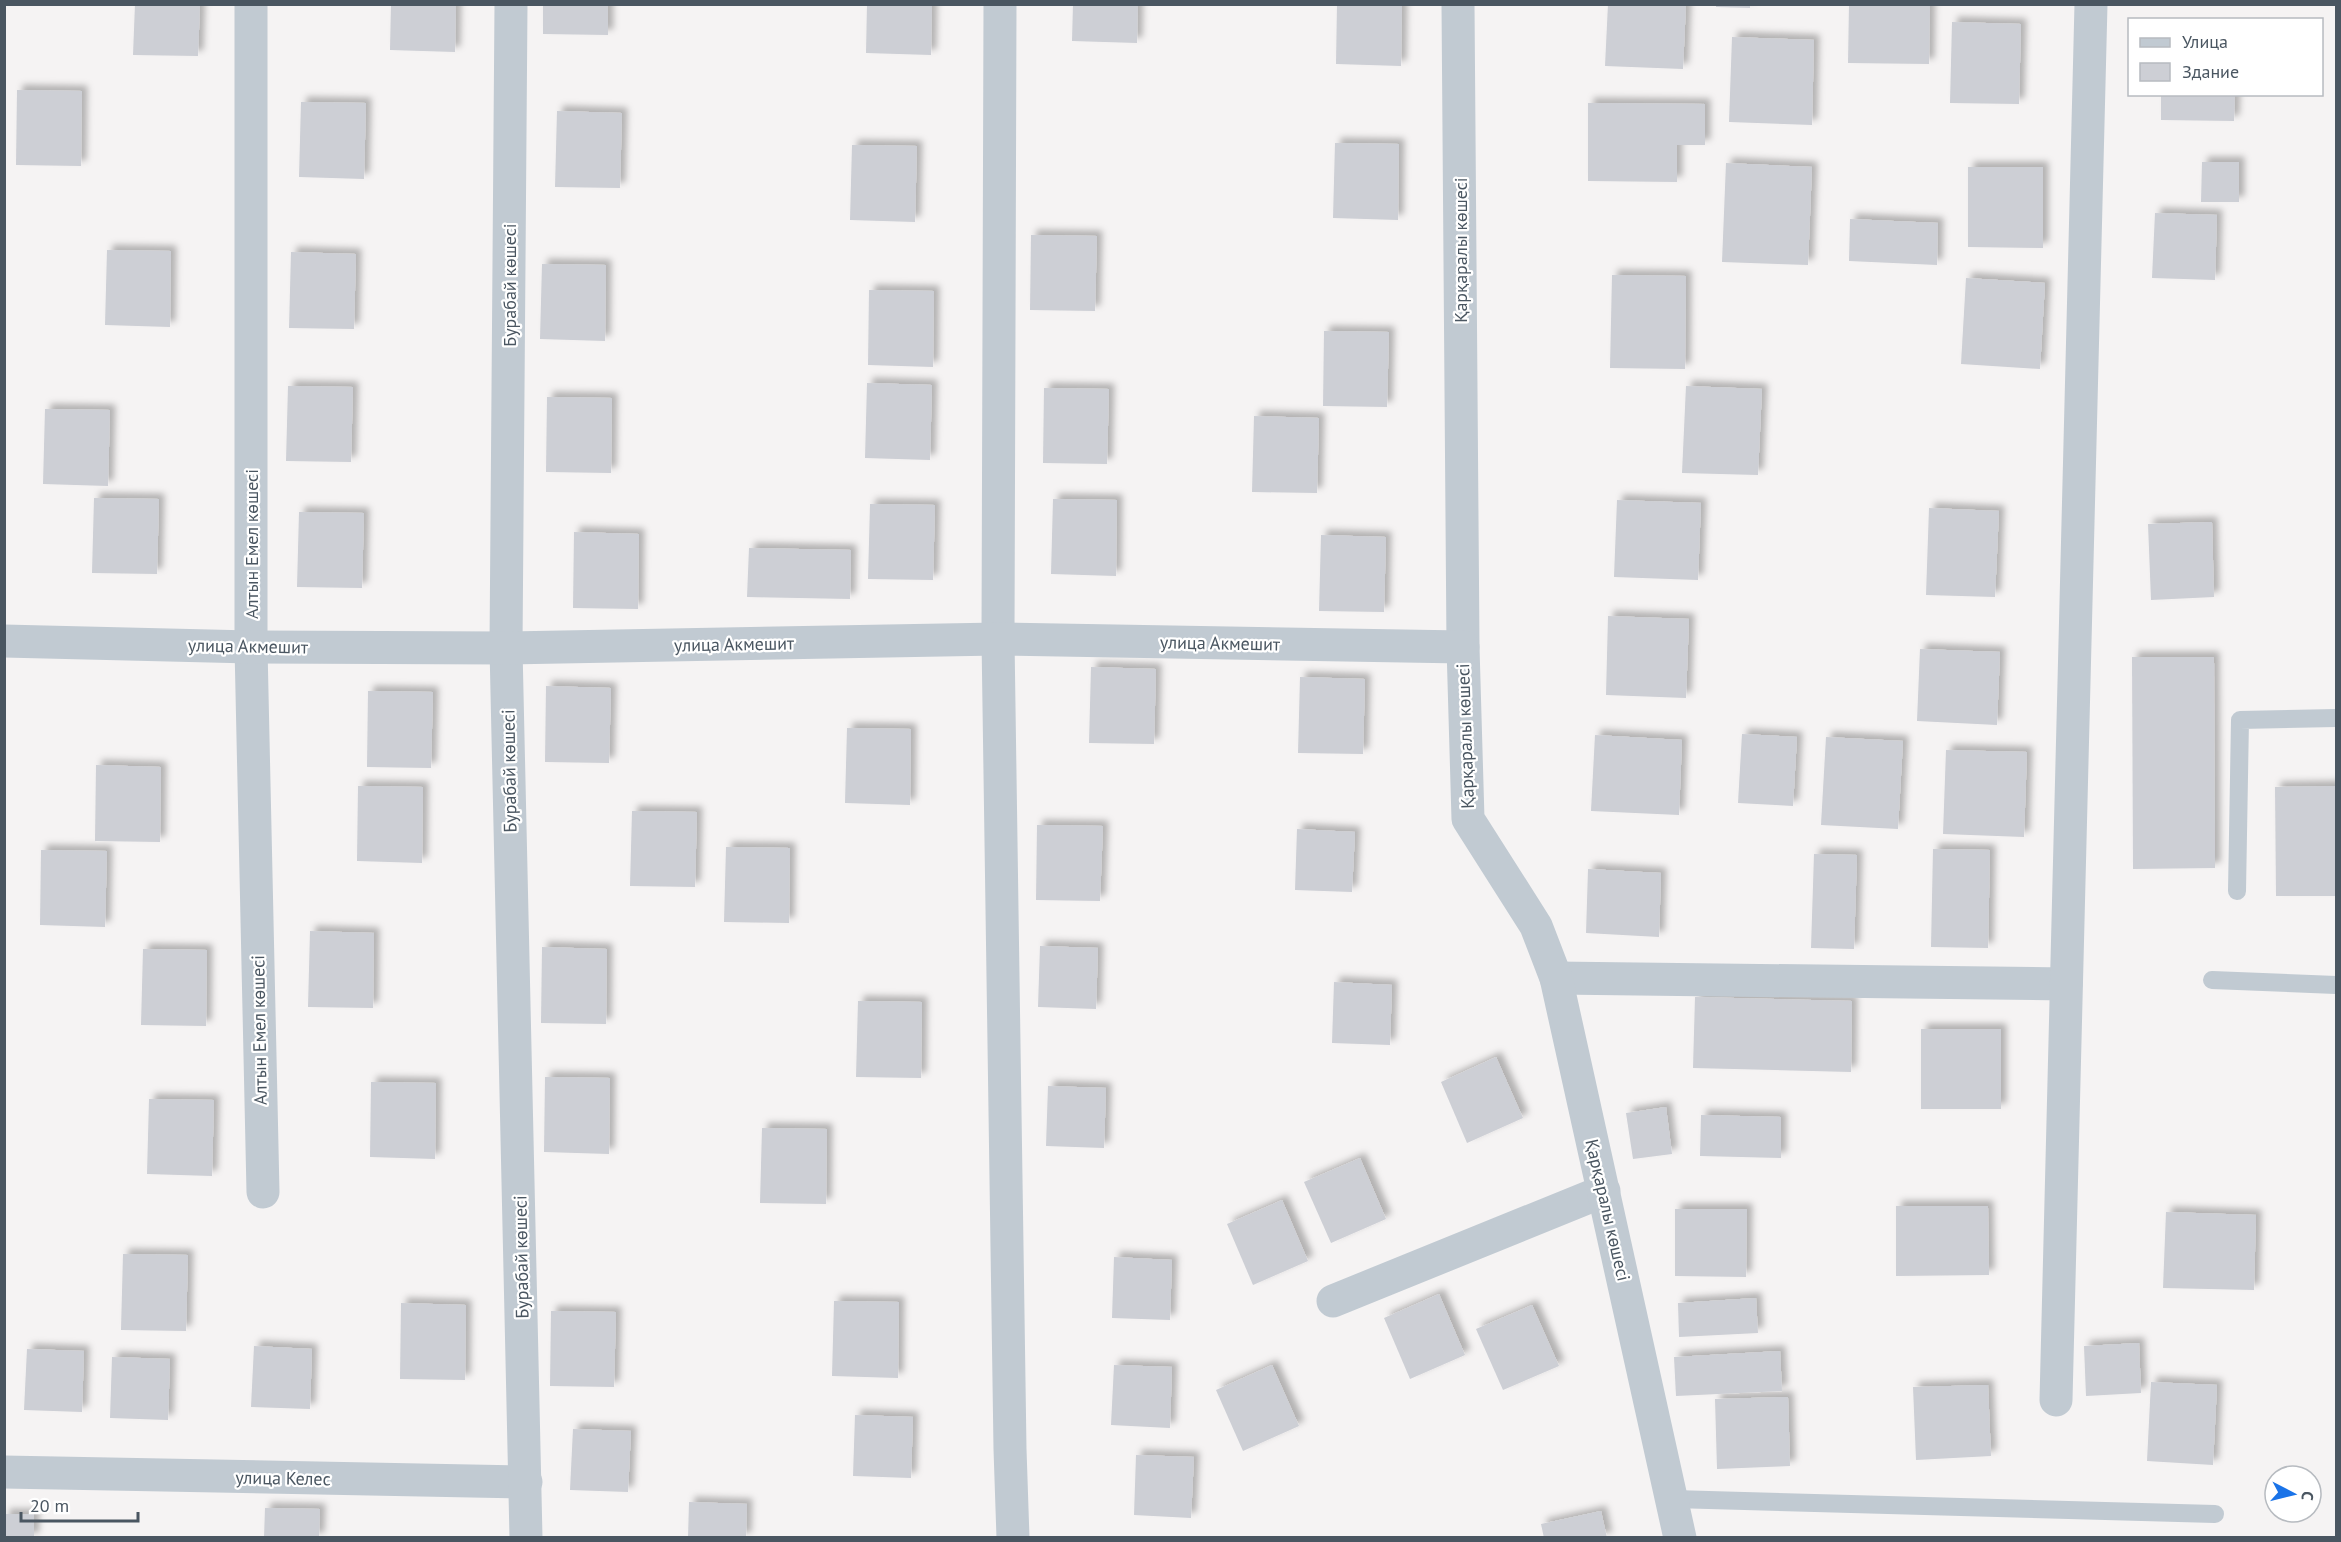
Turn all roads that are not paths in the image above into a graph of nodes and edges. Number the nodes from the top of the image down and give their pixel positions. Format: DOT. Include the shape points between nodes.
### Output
graph roads {
  1 [pos="251,4"];
  2 [pos="511,4"];
  3 [pos="1000,4"];
  4 [pos="1458,4"];
  5 [pos="2091,4"];
  6 [pos="998,639"];
  7 [pos="4,641"];
  8 [pos="251,647"];
  9 [pos="1463,647"];
  10 [pos="506,648"];
  11 [pos="2337,718"];
  12 [pos="2237,891"];
  13 [pos="1556,978"];
  14 [pos="2212,980"];
  15 [pos="2066,984"];
  16 [pos="2337,985"];
  17 [pos="1604,1191"];
  18 [pos="263,1192"];
  19 [pos="1333,1301"];
  20 [pos="2056,1400"];
  21 [pos="4,1472"];
  22 [pos="526,1482"];
  23 [pos="1673,1499"];
  24 [pos="2215,1514"];
  25 [pos="526,1538"];
  26 [pos="1013,1538"];
  27 [pos="1680,1538"];
  1 -- 8 [label="street, Алтын Емел көшесі"];
  2 -- 10 [label="street, Бурабай көшесі"];
  3 -- 6 [label="street"];
  4 -- 9 [label="street, Қарқаралы көшесі"];
  5 -- 15 [label="street"];
  6 -- 9 [label="street, улица Акмешит"];
  6 -- 10 [label="street, улица Акмешит"];
  6 -- 26 [label="street"];
  7 -- 8 [label="street, улица Акмешит"];
  8 -- 10 [label="street, улица Акмешит"];
  8 -- 18 [label="street, Алтын Емел көшесі"];
  9 -- 13 [label="street, Қарқаралы көшесі" via="1468,819 1536,926"];
  10 -- 22 [label="street, Бурабай көшесі"];
  11 -- 12 [label="lane" via="2240,720"];
  13 -- 15 [label="street"];
  13 -- 17 [label="street, Қарқаралы көшесі"];
  14 -- 16 [label="lane"];
  15 -- 20 [label="street"];
  17 -- 19 [label="street"];
  17 -- 23 [label="street, Қарқаралы көшесі"];
  21 -- 22 [label="street, улица Келеc"];
  22 -- 25 [label="street, Бурабай көшесі"];
  23 -- 24 [label="lane"];
  23 -- 27 [label="street, Қарқаралы көшесі"];
}
